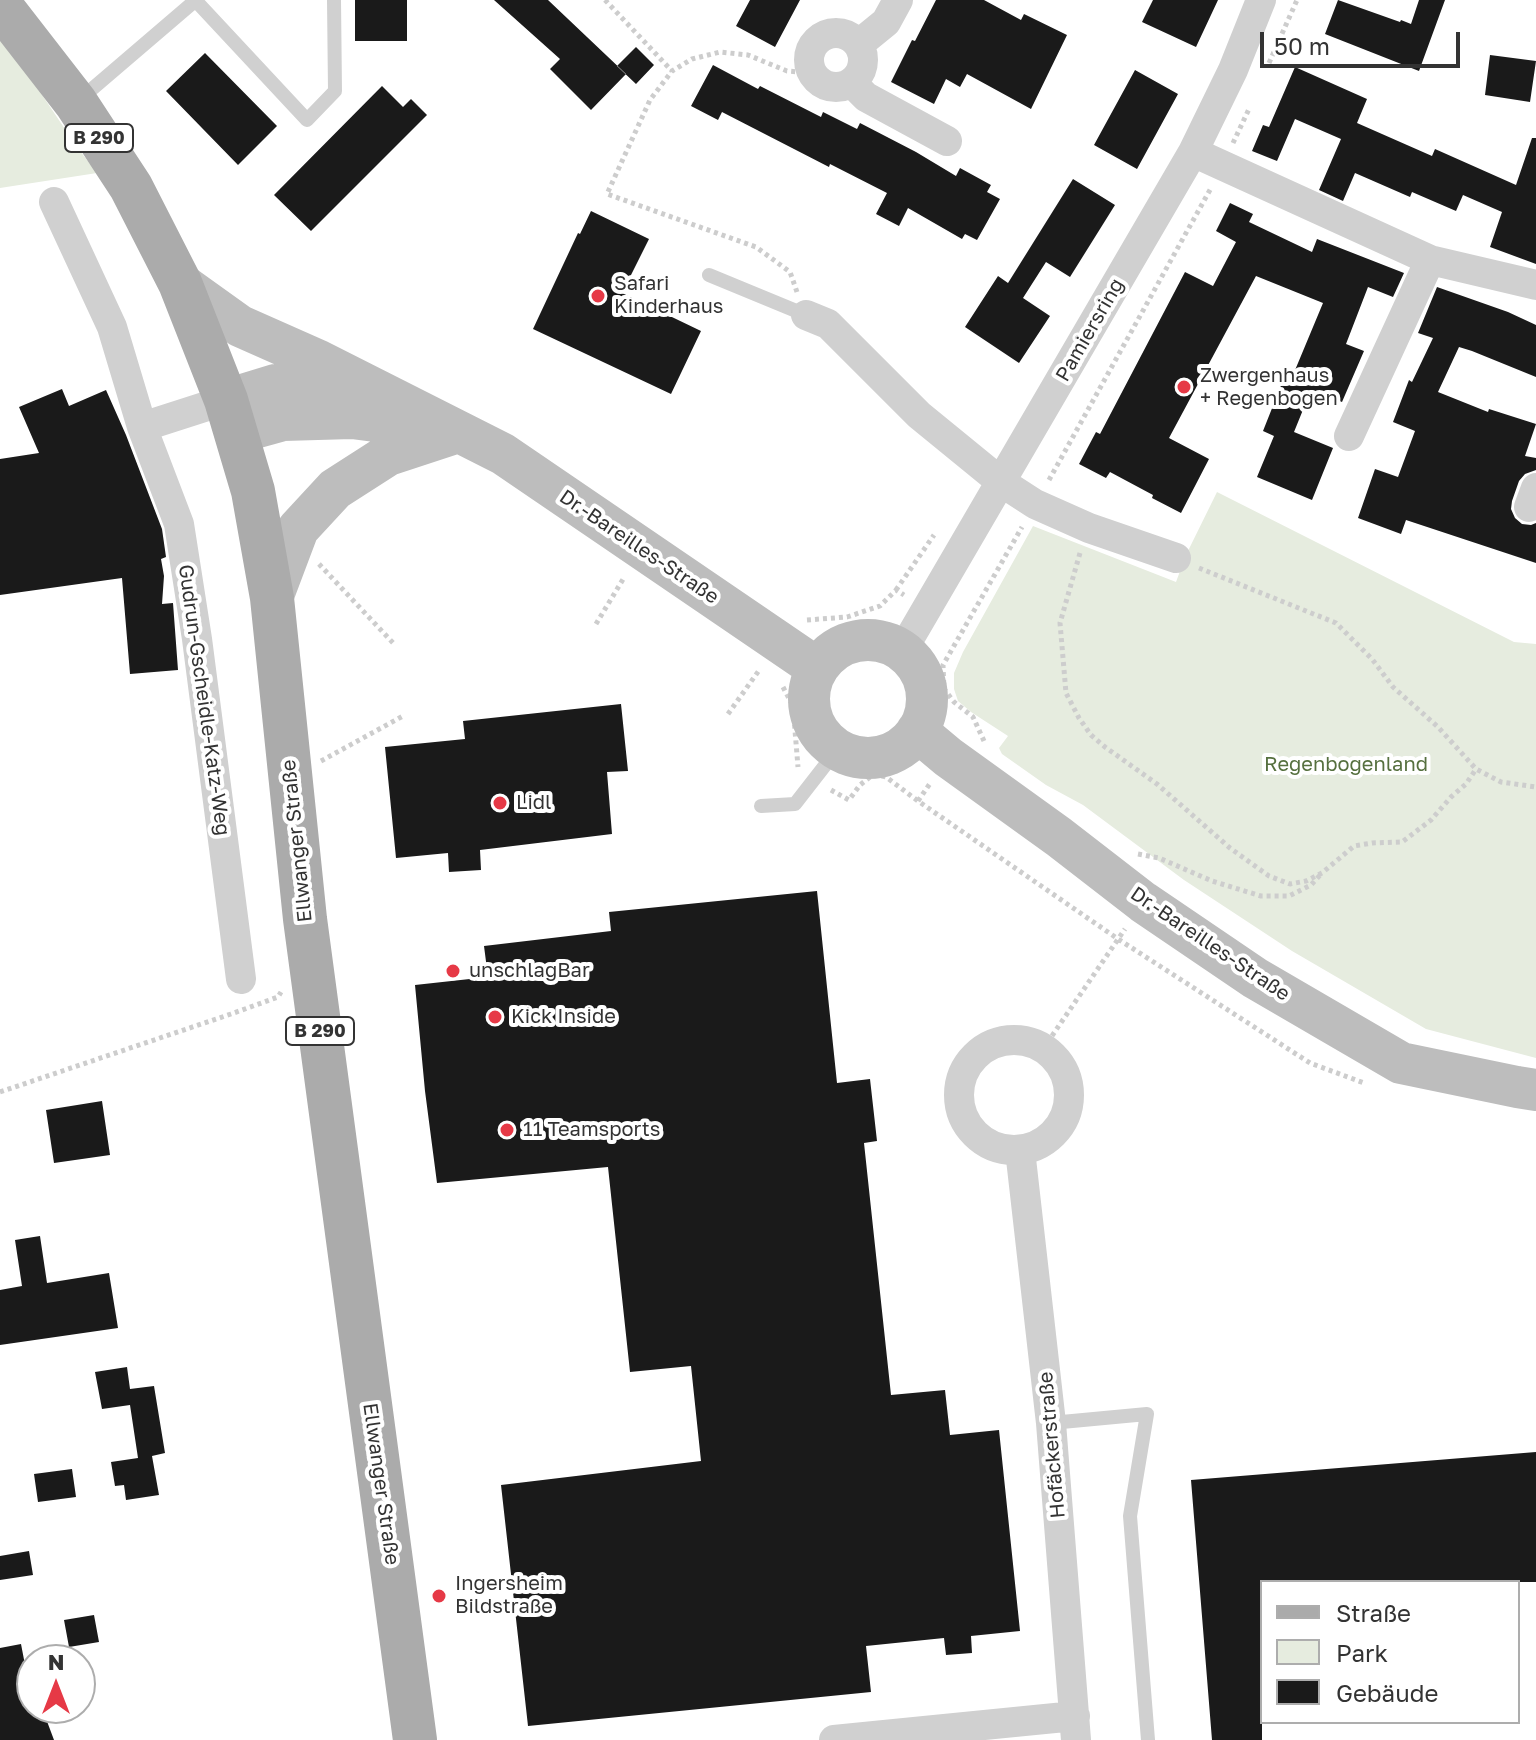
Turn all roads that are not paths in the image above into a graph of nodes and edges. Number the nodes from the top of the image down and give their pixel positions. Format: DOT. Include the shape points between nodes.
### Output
graph roads {
  1 [pos="196,0"];
  2 [pos="334,0"];
  3 [pos="898,0"];
  4 [pos="1261,0"];
  5 [pos="6,5"];
  6 [pos="859,44"];
  7 [pos="852,83"];
  8 [pos="76,103"];
  9 [pos="947,141"];
  10 [pos="1193,152"];
  11 [pos="54,202"];
  12 [pos="1430,260"];
  13 [pos="709,275"];
  14 [pos="180,283"];
  15 [pos="1536,285"];
  16 [pos="806,315"];
  17 [pos="394,399"];
  18 [pos="231,417"];
  19 [pos="142,427"];
  20 [pos="458,432"];
  21 [pos="1349,436"];
  22 [pos="1001,482"];
  23 [pos="1176,558"];
  24 [pos="272,598"];
  25 [pos="902,651"];
  26 [pos="788,668"];
  27 [pos="917,731"];
  28 [pos="837,750"];
  29 [pos="761,806"];
  30 [pos="241,979"];
  31 [pos="1536,1090"];
  32 [pos="1020,1150"];
  33 [pos="1051,1423"];
  34 [pos="1076,1728"];
  35 [pos="847,1739"];
  36 [pos="415,1740"];
  37 [pos="1148,1740"];
  1 -- 2 [label="lane" via="307,120 335,91"];
  1 -- 8 [label="lane"];
  3 -- 6 [label="street" via="886,22"];
  4 -- 10 [label="street, Pamiersring"];
  5 -- 8 [label="main road, Ellwanger Straße / B 290"];
  6 -- 7 [label="street" via="864,61"];
  6 -- 7 [label="street" via="845,34 828,34 810,55 812,73 826,86"];
  7 -- 9 [label="street" via="866,97"];
  8 -- 14 [label="main road, Ellwanger Straße / B 290" via="131,187"];
  10 -- 12 [label="street"];
  10 -- 22 [label="street, Pamiersring"];
  11 -- 19 [label="street, Gudrun-Gscheidle-Katz-Weg" via="112,327"];
  12 -- 15 [label="street"];
  12 -- 21 [label="street"];
  13 -- 16 [label="lane"];
  14 -- 17 [label="main road, Dr.-Bareilles-Straße" via="240,326"];
  14 -- 18 [label="main road, Ellwanger Straße / B 290"];
  16 -- 22 [label="street" via="828,324 919,415"];
  17 -- 18 [label="main road, Dr.-Bareilles-Straße" via="340,385 275,385"];
  17 -- 20 [label="main road, Dr.-Bareilles-Straße"];
  18 -- 19 [label="street"];
  18 -- 20 [label="main road, Dr.-Bareilles-Straße" via="352,418"];
  18 -- 24 [label="main road, Ellwanger Straße / B 290" via="253,491"];
  19 -- 30 [label="street, Gudrun-Gscheidle-Katz-Weg" via="179,524"];
  20 -- 24 [label="main road" via="388,455 335,489 298,529"];
  20 -- 26 [label="main road, Dr.-Bareilles-Straße" via="503,454"];
  22 -- 23 [label="street" via="1089,528"];
  22 -- 25 [label="street, Pamiersring"];
  24 -- 36 [label="main road, Ellwanger Straße / B 290" via="307,932"];
  25 -- 26 [label="main road" via="866,640"];
  25 -- 27 [label="main road" via="915,664 927,697"];
  26 -- 28 [label="main road" via="810,685 813,722"];
  27 -- 28 [label="main road" via="889,754 872,758"];
  27 -- 31 [label="main road, Dr.-Bareilles-Straße" via="1143,902 1255,978 1401,1063"];
  28 -- 29 [label="lane" via="795,804"];
  32 -- 32 [label="street" via="987,1143 973,1132 959,1100 966,1067 978,1053 1010,1040 1027,1042 1056,1060 1069,1091 1068,1107 1051,1136"];
  32 -- 33 [label="street, Hofäckerstraße"];
  33 -- 34 [label="street, Hofäckerstraße"];
  33 -- 37 [label="lane" via="1147,1414 1130,1516"];
  34 -- 35 [label="street"];
}
